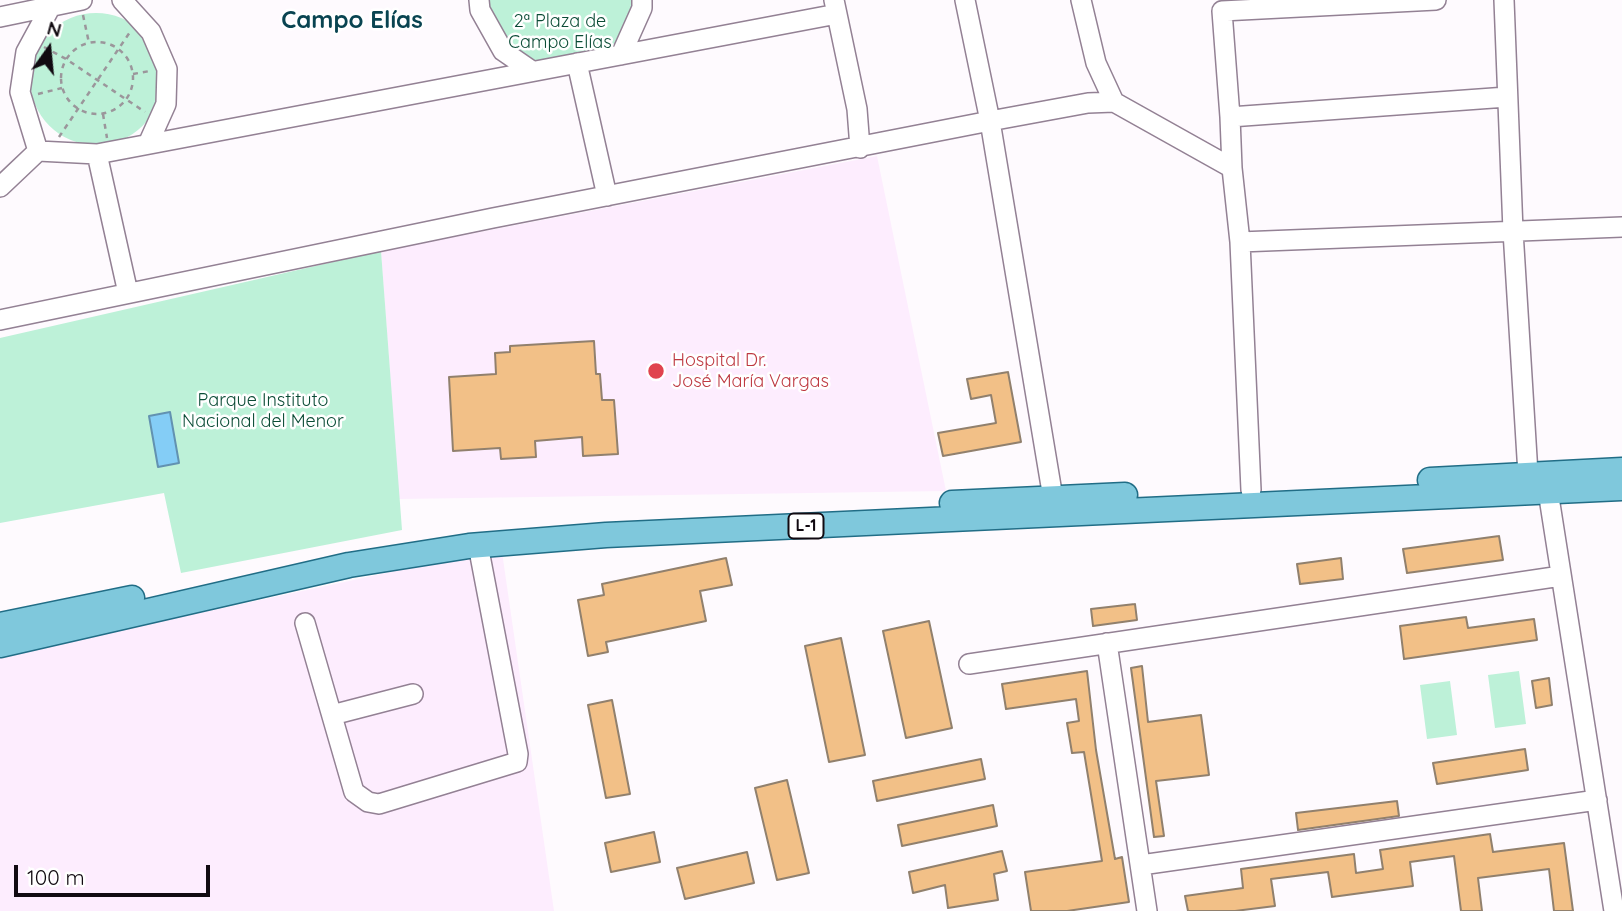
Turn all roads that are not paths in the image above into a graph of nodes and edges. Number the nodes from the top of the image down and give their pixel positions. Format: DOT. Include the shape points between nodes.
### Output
graph roads {
  1 [pos="81,0"];
  2 [pos="122,0"];
  3 [pos="480,0"];
  4 [pos="642,0"];
  5 [pos="965,0"];
  6 [pos="1081,0"];
  7 [pos="1436,0"];
  8 [pos="1504,0"];
  9 [pos="51,6"];
  10 [pos="836,7"];
  11 [pos="0,17"];
  12 [pos="621,55"];
  13 [pos="576,63"];
  14 [pos="1096,63"];
  15 [pos="532,71"];
  16 [pos="1507,97"];
  17 [pos="1114,102"];
  18 [pos="1088,103"];
  19 [pos="1230,117"];
  20 [pos="990,121"];
  21 [pos="148,144"];
  22 [pos="860,148"];
  23 [pos="44,152"];
  24 [pos="104,153"];
  25 [pos="1232,168"];
  26 [pos="0,187"];
  27 [pos="607,196"];
  28 [pos="1622,227"];
  29 [pos="1513,232"];
  30 [pos="1241,242"];
  31 [pos="128,293"];
  32 [pos="0,320"];
  33 [pos="1622,470"];
  34 [pos="1528,474"];
  35 [pos="1622,488"];
  36 [pos="1251,490"];
  37 [pos="1548,491"];
  38 [pos="1055,506"];
  39 [pos="478,545"];
  40 [pos="1561,576"];
  41 [pos="305,623"];
  42 [pos="0,625"];
  43 [pos="1107,643"];
  44 [pos="0,645"];
  45 [pos="969,664"];
  46 [pos="413,694"];
  47 [pos="332,715"];
  48 [pos="1597,800"];
  49 [pos="1141,865"];
  50 [pos="1147,911"];
  51 [pos="1615,911"];
  1 -- 9 [label="street"];
  2 -- 21 [label="street" via="152,32 167,69 166,104"];
  3 -- 15 [label="street" via="480,10 503,51"];
  4 -- 12 [label="street"];
  5 -- 20 [label="street"];
  6 -- 14 [label="street"];
  7 -- 19 [label="street" via="1222,11"];
  8 -- 16 [label="street"];
  9 -- 11 [label="street"];
  9 -- 23 [label="street" via="26,52 20,92"];
  10 -- 12 [label="street"];
  10 -- 22 [label="street" via="857,109"];
  12 -- 13 [label="street"];
  13 -- 15 [label="street"];
  13 -- 27 [label="street"];
  14 -- 17 [label="street"];
  14 -- 18 [label="street"];
  15 -- 21 [label="street"];
  16 -- 19 [label="street"];
  16 -- 29 [label="street"];
  17 -- 18 [label="street"];
  17 -- 25 [label="street"];
  18 -- 20 [label="street"];
  19 -- 25 [label="street"];
  20 -- 22 [label="street"];
  20 -- 38 [label="street"];
  21 -- 24 [label="street"];
  22 -- 27 [label="street"];
  23 -- 24 [label="street"];
  23 -- 26 [label="street"];
  24 -- 31 [label="street"];
  25 -- 30 [label="street"];
  27 -- 31 [label="street"];
  28 -- 29 [label="street"];
  29 -- 30 [label="street"];
  29 -- 34 [label="street"];
  30 -- 36 [label="street"];
  31 -- 32 [label="street"];
  33 -- 34 [label="main road, L-1"];
  34 -- 36 [label="main road, L-1"];
  35 -- 37 [label="main road, L-1"];
  36 -- 38 [label="main road, L-1"];
  37 -- 38 [label="main road, L-1"];
  37 -- 40 [label="street"];
  38 -- 39 [label="main road, L-1"];
  38 -- 42 [label="main road, L-1" via="521,524 349,550"];
  39 -- 44 [label="main road, L-1" via="349,565"];
  39 -- 47 [label="street" via="517,762 379,804 368,802 354,792"];
  40 -- 43 [label="street"];
  40 -- 48 [label="street"];
  41 -- 47 [label="street"];
  43 -- 45 [label="street"];
  43 -- 49 [label="street"];
  46 -- 47 [label="street"];
  48 -- 49 [label="street"];
  48 -- 51 [label="street"];
  49 -- 50 [label="street"];
}
